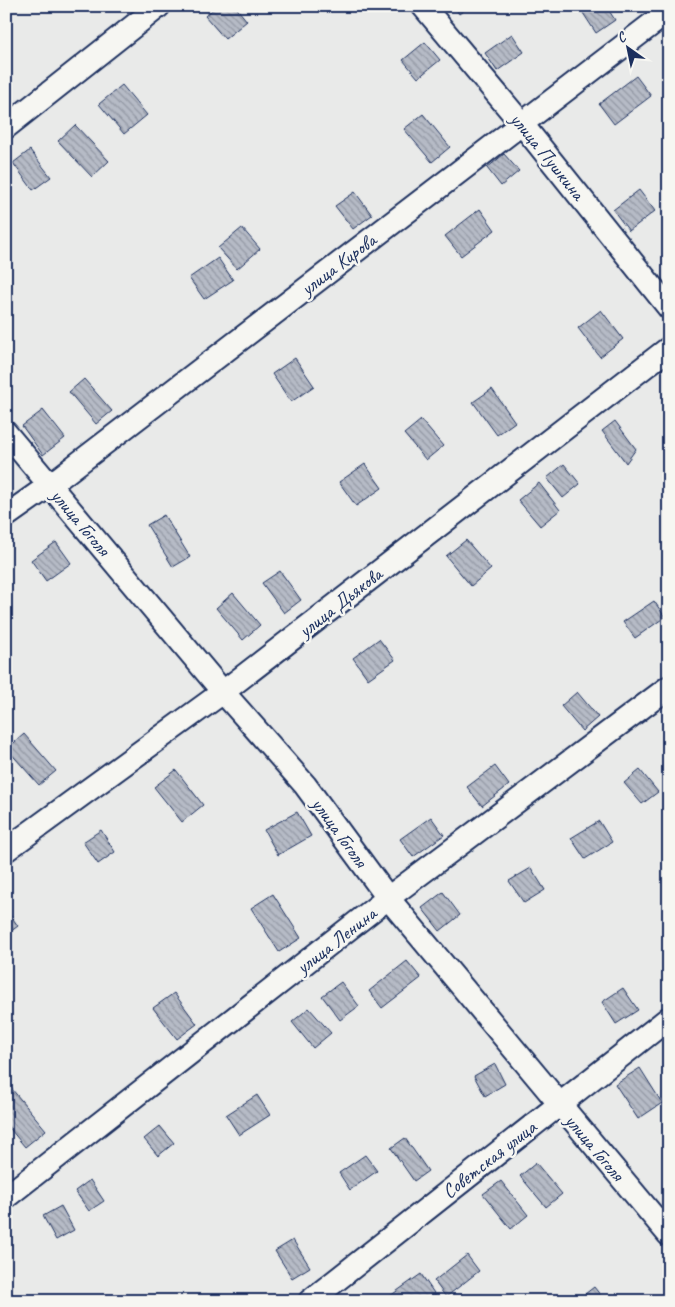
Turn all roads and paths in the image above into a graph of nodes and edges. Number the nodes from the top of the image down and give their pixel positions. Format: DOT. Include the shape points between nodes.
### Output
graph roads {
  1 [pos="159,6"];
  2 [pos="423,6"];
  3 [pos="669,11"];
  4 [pos="522,124"];
  5 [pos="6,127"];
  6 [pos="669,308"];
  7 [pos="669,348"];
  8 [pos="6,434"];
  9 [pos="50,485"];
  10 [pos="6,516"];
  11 [pos="669,687"];
  12 [pos="223,692"];
  13 [pos="6,850"];
  14 [pos="388,898"];
  15 [pos="669,1018"];
  16 [pos="559,1103"];
  17 [pos="6,1197"];
  18 [pos="669,1235"];
  19 [pos="310,1301"];
  1 -- 5 [label="street"];
  2 -- 4 [label="street, улица Пушкина"];
  3 -- 4 [label="street, улица Кирова"];
  4 -- 6 [label="street, улица Пушкина"];
  4 -- 9 [label="street, улица Кирова"];
  7 -- 12 [label="street, улица Дьякова"];
  8 -- 9 [label="street, улица Гоголя"];
  9 -- 10 [label="street, улица Кирова"];
  9 -- 12 [label="street, улица Гоголя"];
  11 -- 14 [label="street, улица Ленина"];
  12 -- 13 [label="street, улица Дьякова"];
  12 -- 14 [label="street, улица Гоголя" via="305,785"];
  14 -- 16 [label="street, улица Гоголя"];
  14 -- 17 [label="street, улица Ленина"];
  15 -- 16 [label="street, Советская улица"];
  16 -- 18 [label="street, улица Гоголя"];
  16 -- 19 [label="street, Советская улица"];
}
